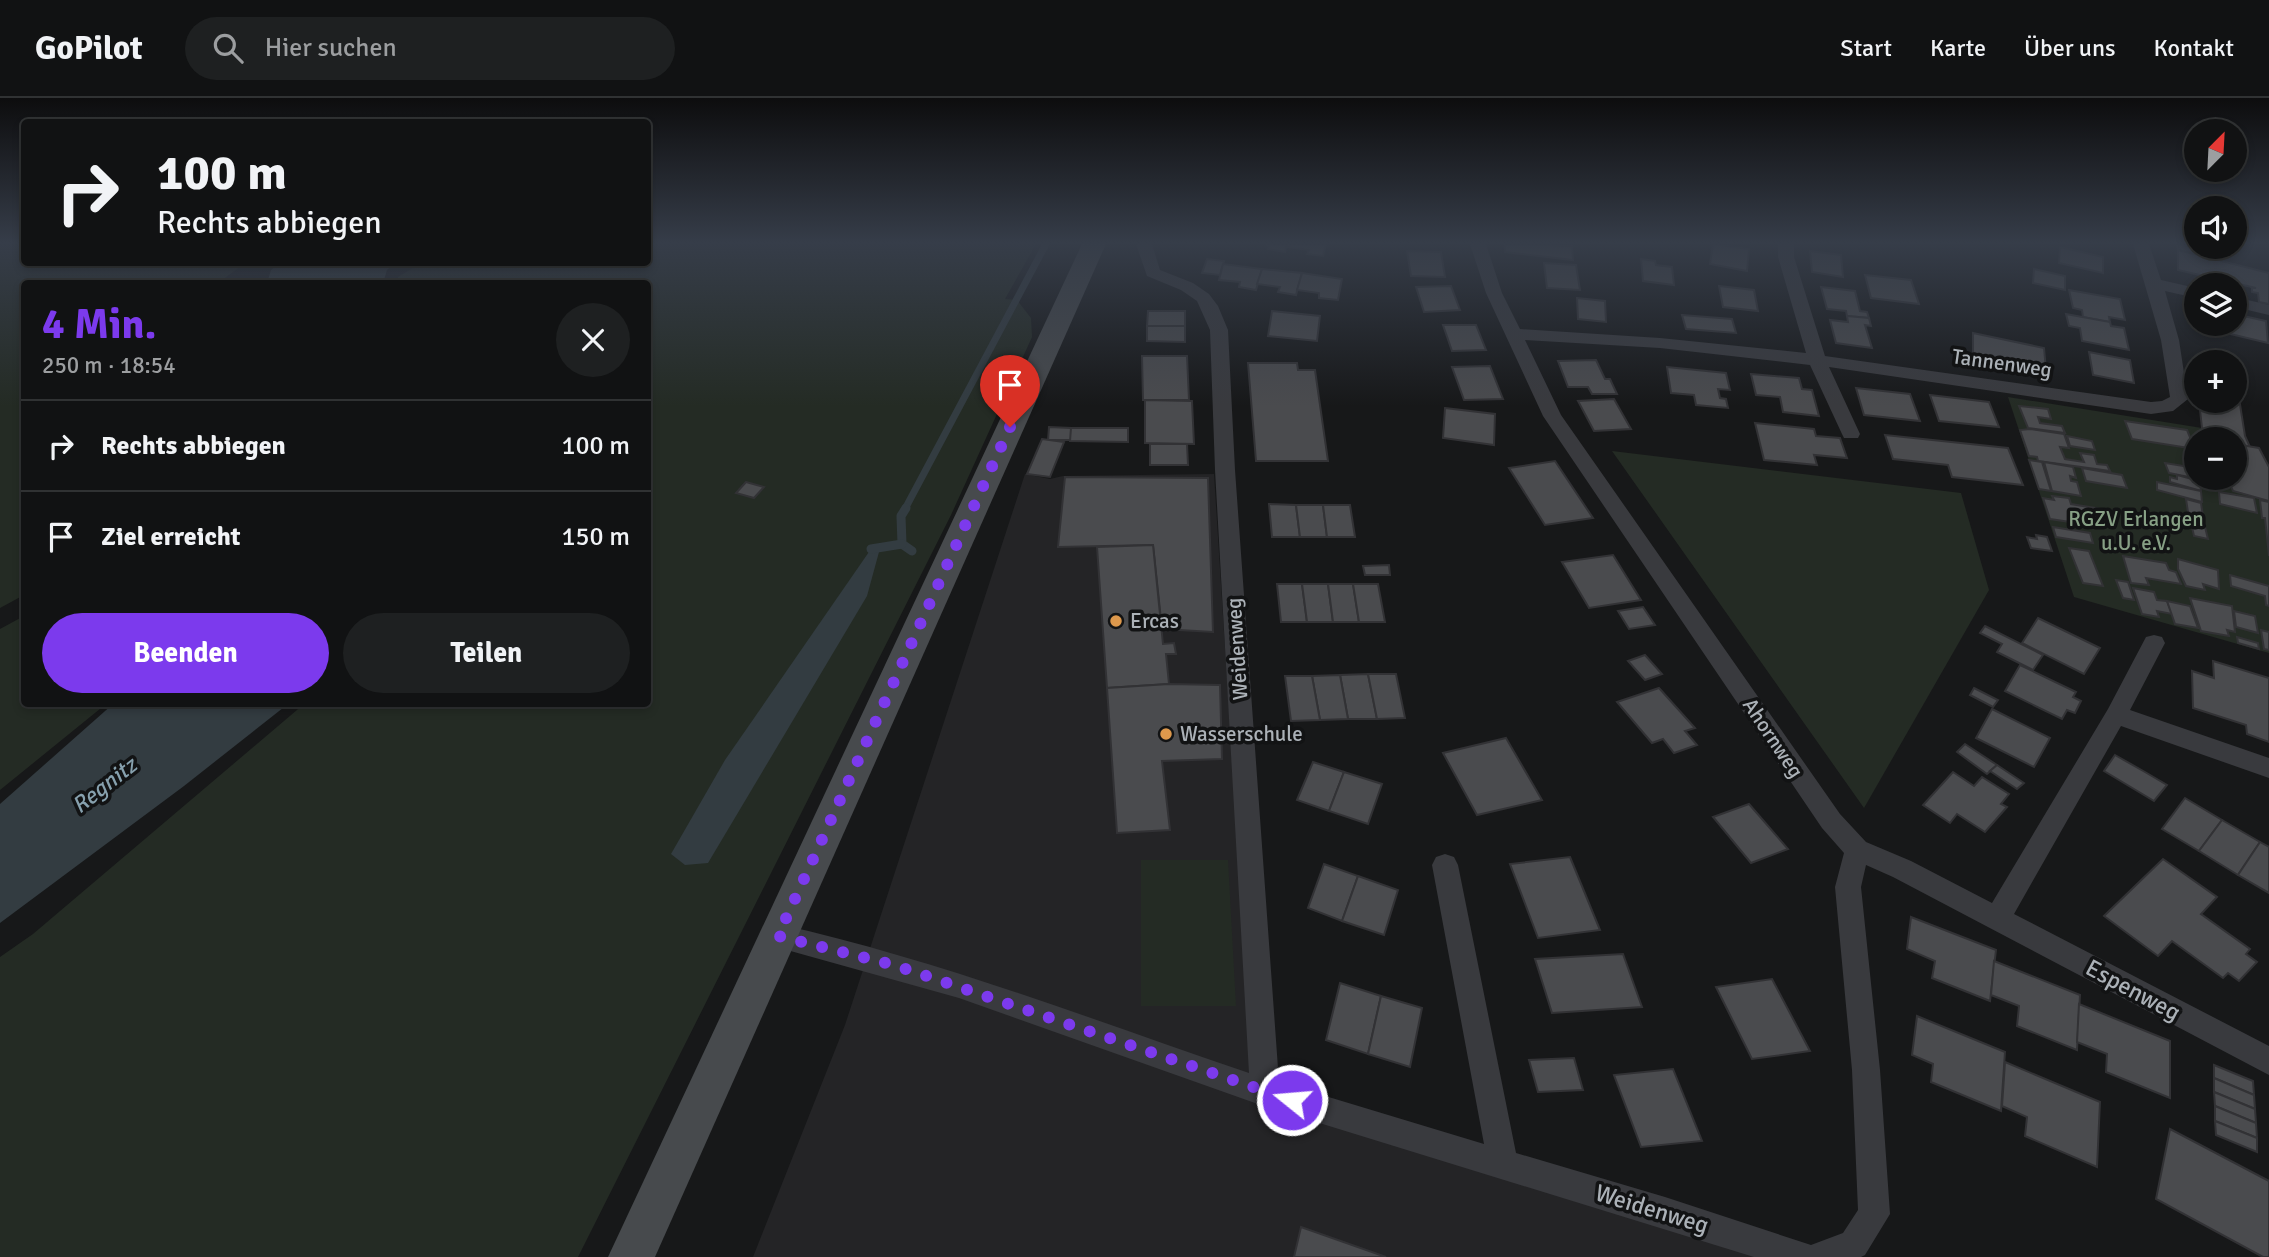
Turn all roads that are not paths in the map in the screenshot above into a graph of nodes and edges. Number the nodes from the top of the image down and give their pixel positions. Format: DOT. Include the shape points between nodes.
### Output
graph roads {
  1 [pos="1069,298"];
  2 [pos="1205,298"];
  3 [pos="1496,298"];
  4 [pos="1798,298"];
  5 [pos="2158,298"];
  6 [pos="2247,305"];
  7 [pos="2269,310"];
  8 [pos="1513,334"];
  9 [pos="1817,360"];
  10 [pos="1851,434"];
  11 [pos="2154,643"];
  12 [pos="2116,715"];
  13 [pos="2269,768"];
  14 [pos="1857,850"];
  15 [pos="1445,865"];
  16 [pos="1997,919"];
  17 [pos="778,936"];
  18 [pos="2269,1061"];
  19 [pos="1265,1092"];
  20 [pos="1503,1163"];
  21 [pos="631,1257"];
  22 [pos="1801,1257"];
  23 [pos="1821,1257"];
  1 -- 17 [label="street"];
  2 -- 19 [label="street, Weidenweg" via="1214,309 1219,330"];
  3 -- 8 [label="street, Ahornweg"];
  4 -- 9 [label="street"];
  5 -- 9 [label="street, Tannenweg" via="2177,368 2179,398 2166,407"];
  6 -- 7 [label="street"];
  8 -- 9 [label="street, Tannenweg" via="1660,343"];
  8 -- 14 [label="street, Ahornweg" via="1552,416 1831,821"];
  9 -- 10 [label="street"];
  11 -- 12 [label="street"];
  12 -- 13 [label="street"];
  12 -- 16 [label="street"];
  14 -- 16 [label="street, Espenweg"];
  14 -- 23 [label="street" via="1848,887 1874,1214 1854,1244"];
  15 -- 20 [label="street"];
  16 -- 18 [label="street, Espenweg"];
  17 -- 19 [label="street, Weidenweg" via="894,965"];
  17 -- 21 [label="street"];
  19 -- 20 [label="street, Weidenweg"];
  20 -- 22 [label="street, Weidenweg"];
}
